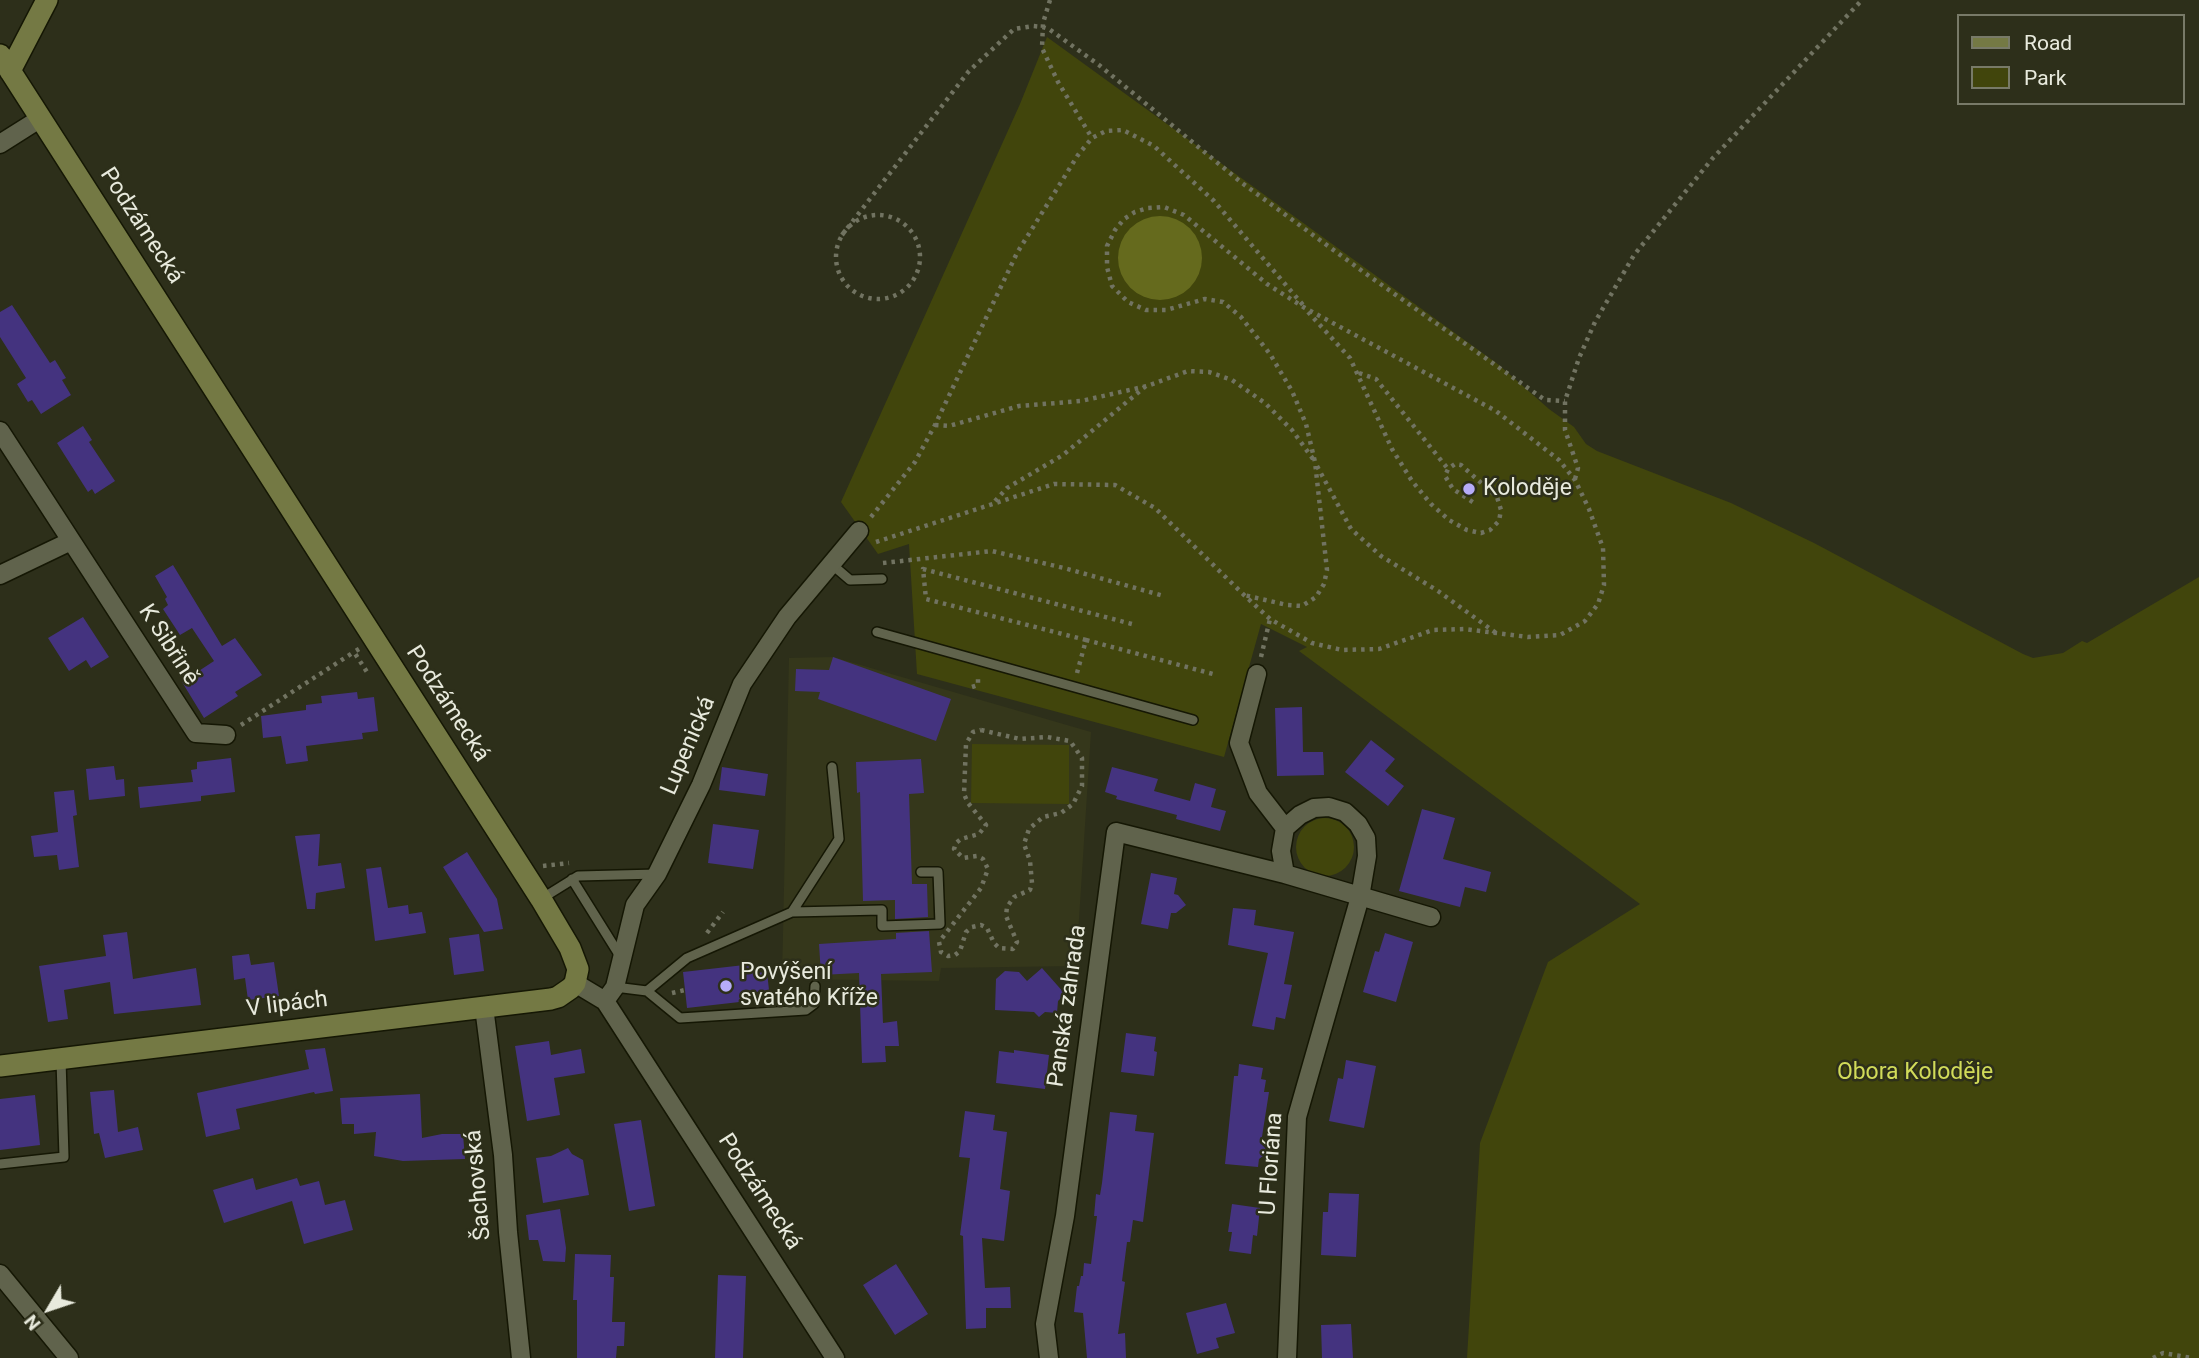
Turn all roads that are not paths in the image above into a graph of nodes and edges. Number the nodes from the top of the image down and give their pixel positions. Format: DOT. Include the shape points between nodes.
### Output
graph roads {
  1 [pos="47,0"];
  2 [pos="5,63"];
  3 [pos="41,118"];
  4 [pos="0,144"];
  5 [pos="0,431"];
  6 [pos="863,538"];
  7 [pos="71,541"];
  8 [pos="830,566"];
  9 [pos="0,575"];
  10 [pos="882,579"];
  11 [pos="877,632"];
  12 [pos="1257,674"];
  13 [pos="1193,720"];
  14 [pos="226,735"];
  15 [pos="832,767"];
  16 [pos="1285,828"];
  17 [pos="921,872"];
  18 [pos="657,874"];
  19 [pos="1285,874"];
  20 [pos="572,879"];
  21 [pos="1360,897"];
  22 [pos="541,899"];
  23 [pos="792,912"];
  24 [pos="1431,917"];
  25 [pos="623,961"];
  26 [pos="575,983"];
  27 [pos="815,986"];
  28 [pos="647,990"];
  29 [pos="610,994"];
  30 [pos="484,1007"];
  31 [pos="61,1059"];
  32 [pos="0,1066"];
  33 [pos="0,1164"];
  34 [pos="0,1274"];
  35 [pos="69,1358"];
  36 [pos="521,1358"];
  37 [pos="835,1358"];
  38 [pos="1049,1358"];
  39 [pos="1287,1358"];
  1 -- 2 [label="street"];
  2 -- 3 [label="street, Podzámecká"];
  3 -- 4 [label="street"];
  3 -- 22 [label="street, Podzámecká"];
  5 -- 7 [label="street, K Sibřině"];
  6 -- 8 [label="street, Lupenická"];
  7 -- 9 [label="street"];
  7 -- 14 [label="street, K Sibřině" via="196,733"];
  8 -- 10 [label="lane" via="850,580"];
  8 -- 18 [label="street, Lupenická" via="787,617 742,684 701,785"];
  11 -- 13 [label="lane"];
  12 -- 16 [label="street" via="1239,743 1258,793"];
  15 -- 23 [label="lane" via="839,839"];
  16 -- 19 [label="street" via="1281,851"];
  16 -- 21 [label="street" via="1314,808 1345,812 1366,838"];
  17 -- 23 [label="lane" via="938,872 940,925 882,926 881,910"];
  18 -- 20 [label="lane"];
  18 -- 25 [label="street, Lupenická" via="635,905"];
  19 -- 21 [label="street, Panská zahrada"];
  19 -- 38 [label="street, Panská zahrada" via="1116,832 1065,1216 1045,1324"];
  20 -- 22 [label="lane"];
  20 -- 25 [label="lane"];
  21 -- 24 [label="street, Panská zahrada"];
  21 -- 39 [label="street, U Floriána" via="1297,1117"];
  22 -- 26 [label="street, Podzámecká" via="575,960"];
  23 -- 28 [label="lane" via="687,958"];
  25 -- 29 [label="street, Lupenická"];
  26 -- 29 [label="street, Podzámecká"];
  26 -- 30 [label="street, V lipách" via="558,997"];
  27 -- 28 [label="lane" via="814,1004 806,1010 680,1018"];
  28 -- 29 [label="lane"];
  29 -- 37 [label="street, Podzámecká"];
  30 -- 31 [label="street, V lipách"];
  30 -- 36 [label="street, Šachovská" via="504,1162"];
  31 -- 32 [label="street, V lipách"];
  31 -- 33 [label="lane" via="64,1157"];
  34 -- 35 [label="street"];
}
